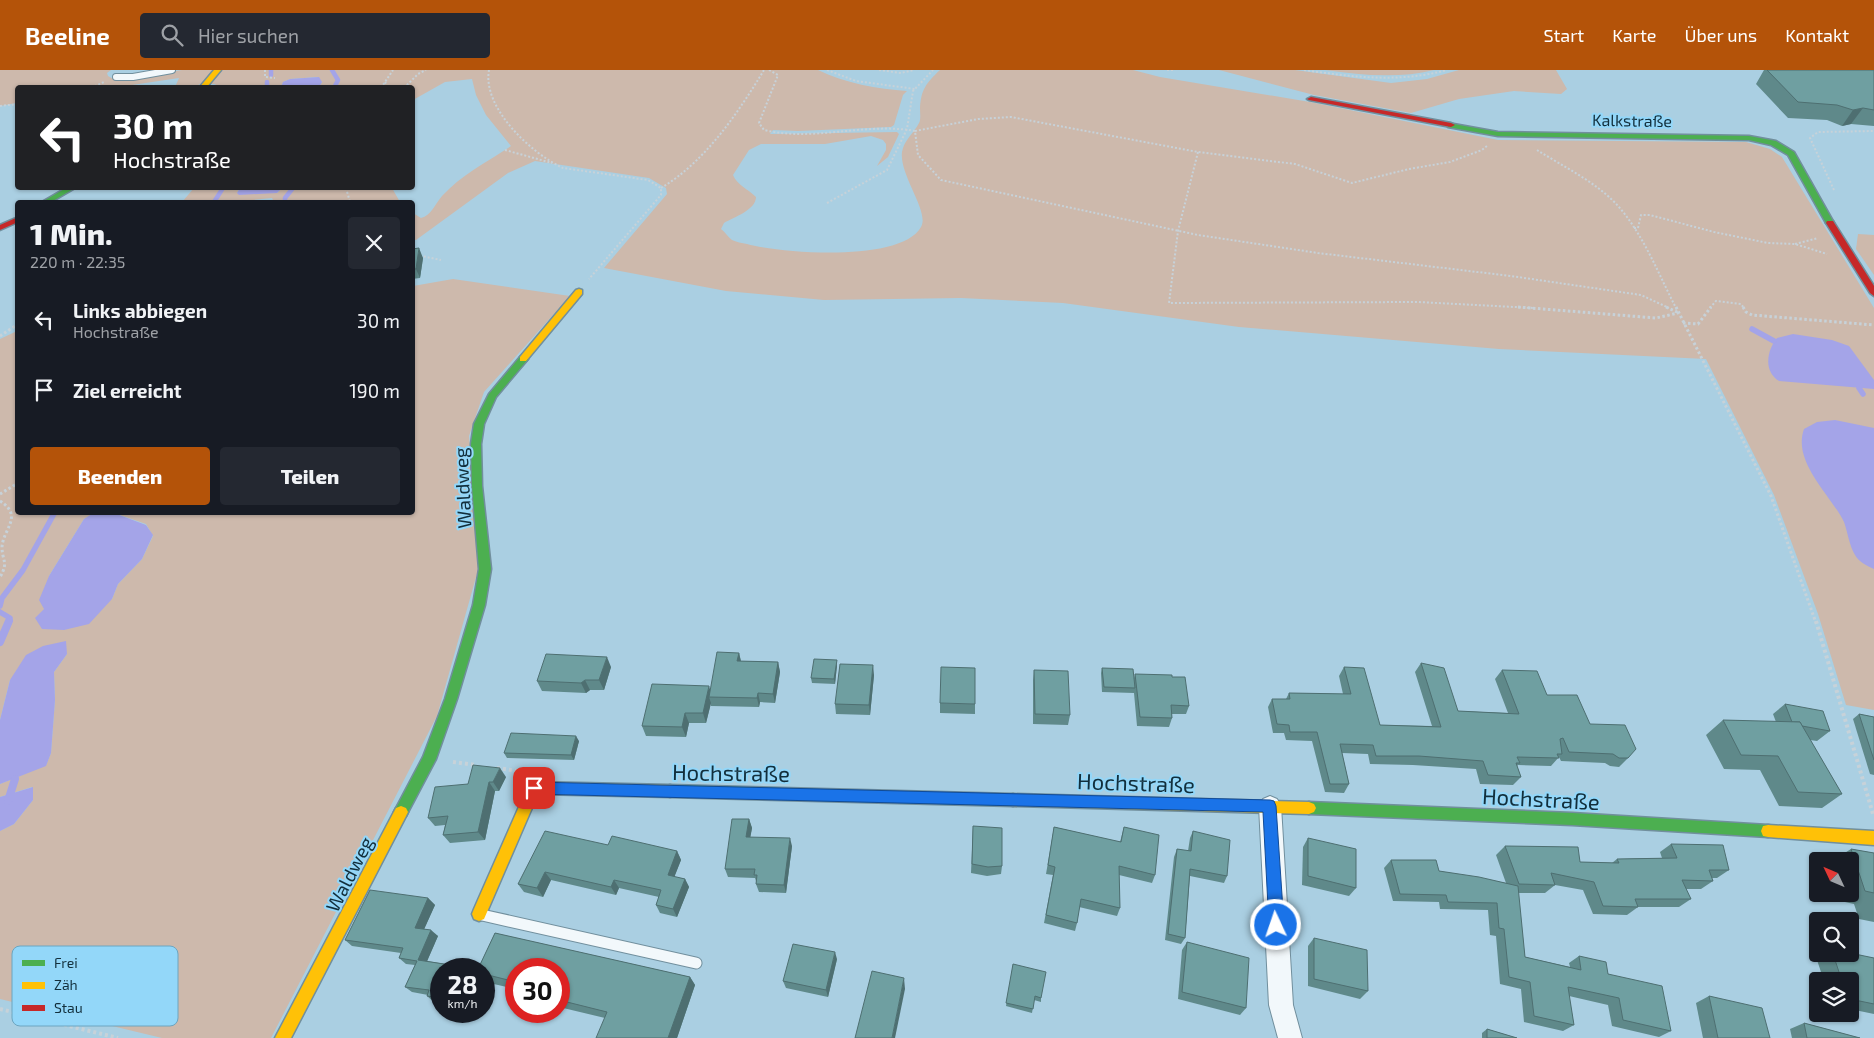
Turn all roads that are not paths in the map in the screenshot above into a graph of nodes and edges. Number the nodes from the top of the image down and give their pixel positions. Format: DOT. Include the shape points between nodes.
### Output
graph roads {
  1 [pos="172,70"];
  2 [pos="218,70"];
  3 [pos="116,77"];
  4 [pos="205,85"];
  5 [pos="1311,99"];
  6 [pos="67,190"];
  7 [pos="50,200"];
  8 [pos="15,220"];
  9 [pos="0,228"];
  10 [pos="579,292"];
  11 [pos="1874,293"];
  12 [pos="1270,806"];
  13 [pos="1874,838"];
  14 [pos="479,914"];
  15 [pos="696,963"];
  16 [pos="283,1038"];
  17 [pos="1290,1038"];
  1 -- 3 [label="lane"];
  2 -- 4 [label="street"];
  5 -- 11 [label="street, Kalkstraße" via="1498,134 1749,138 1773,143 1791,154"];
  6 -- 7 [label="street"];
  8 -- 9 [label="street"];
  10 -- 16 [label="street, Waldweg" via="492,396 479,424 477,486 485,569 479,605 452,699 428,759"];
  12 -- 13 [label="street, Hochstraße" via="1572,819"];
  12 -- 14 [label="street, Hochstraße" via="534,788"];
  12 -- 17 [label="street" via="1281,1005"];
  14 -- 15 [label="lane"];
}
